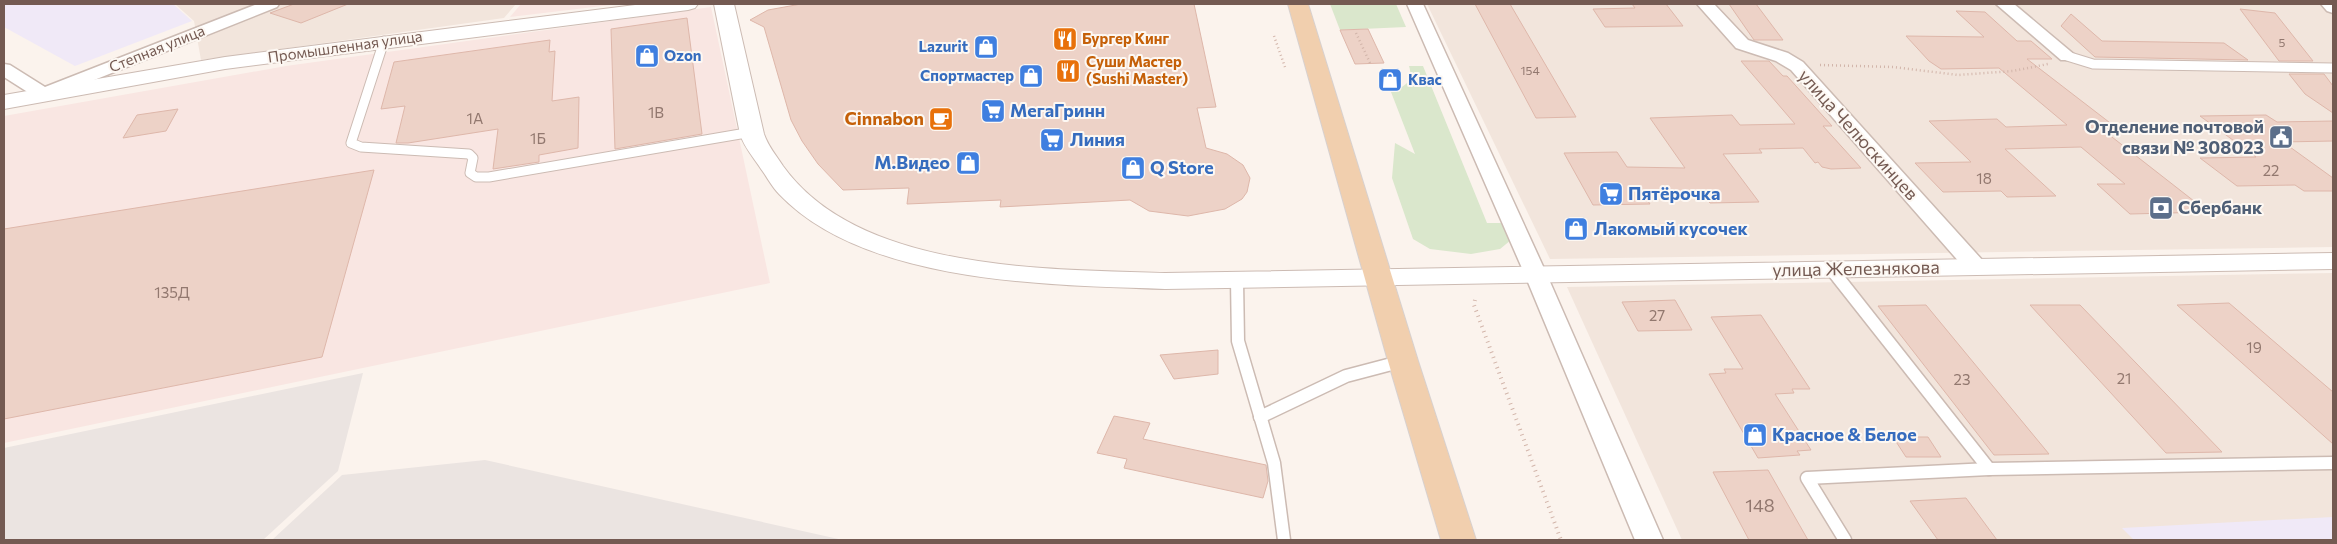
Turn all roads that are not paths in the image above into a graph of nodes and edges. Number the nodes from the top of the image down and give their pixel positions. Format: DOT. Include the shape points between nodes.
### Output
graph roads {
  1 [pos="272,4"];
  2 [pos="688,4"];
  3 [pos="724,4"];
  4 [pos="1283,4"];
  5 [pos="1298,4"];
  6 [pos="1415,4"];
  7 [pos="1705,4"];
  8 [pos="2004,4"];
  9 [pos="2329,4"];
  10 [pos="2333,8"];
  11 [pos="384,41"];
  12 [pos="2072,58"];
  13 [pos="2333,68"];
  14 [pos="4,69"];
  15 [pos="43,94"];
  16 [pos="4,102"];
  17 [pos="752,132"];
  18 [pos="2333,261"];
  19 [pos="1976,267"];
  20 [pos="1832,270"];
  21 [pos="1536,275"];
  22 [pos="1378,277"];
  23 [pos="1237,280"];
  24 [pos="1403,361"];
  25 [pos="1260,417"];
  26 [pos="2333,463"];
  27 [pos="1989,469"];
  28 [pos="1284,540"];
  29 [pos="1459,540"];
  30 [pos="1649,540"];
  31 [pos="1845,540"];
  1 -- 15 [label="street, Степная улица"];
  2 -- 11 [label="street, Промышленная улица"];
  3 -- 17 [label="street, улица Железнякова"];
  4 -- 22 [label="main road" via="1358,269"];
  5 -- 22 [label="main road"];
  6 -- 21 [label="street"];
  7 -- 19 [label="street, улица Челюскинцев" via="1742,44 1782,57 1797,66"];
  8 -- 12 [label="street"];
  9 -- 10 [label="street"];
  11 -- 15 [label="street, Промышленная улица" via="225,63"];
  11 -- 17 [label="lane" via="351,143 361,147 469,154 473,158 470,173 476,177"];
  12 -- 13 [label="lane" via="2093,64"];
  14 -- 15 [label="street"];
  15 -- 16 [label="street, Промышленная улица"];
  17 -- 23 [label="street, улица Железнякова" via="754,142 772,173 805,205 844,232 900,252 956,266 1018,275 1165,281"];
  18 -- 19 [label="street, улица Железнякова"];
  19 -- 20 [label="street, улица Железнякова"];
  20 -- 21 [label="street, улица Железнякова"];
  20 -- 27 [label="lane"];
  21 -- 22 [label="street, улица Железнякова"];
  21 -- 30 [label="street"];
  22 -- 23 [label="street, улица Железнякова"];
  22 -- 24 [label="main road"];
  23 -- 25 [label="lane" via="1238,341"];
  24 -- 25 [label="lane" via="1346,376"];
  24 -- 29 [label="main road"];
  25 -- 28 [label="lane" via="1274,463"];
  26 -- 27 [label="lane"];
  27 -- 31 [label="lane" via="1807,478"];
}
